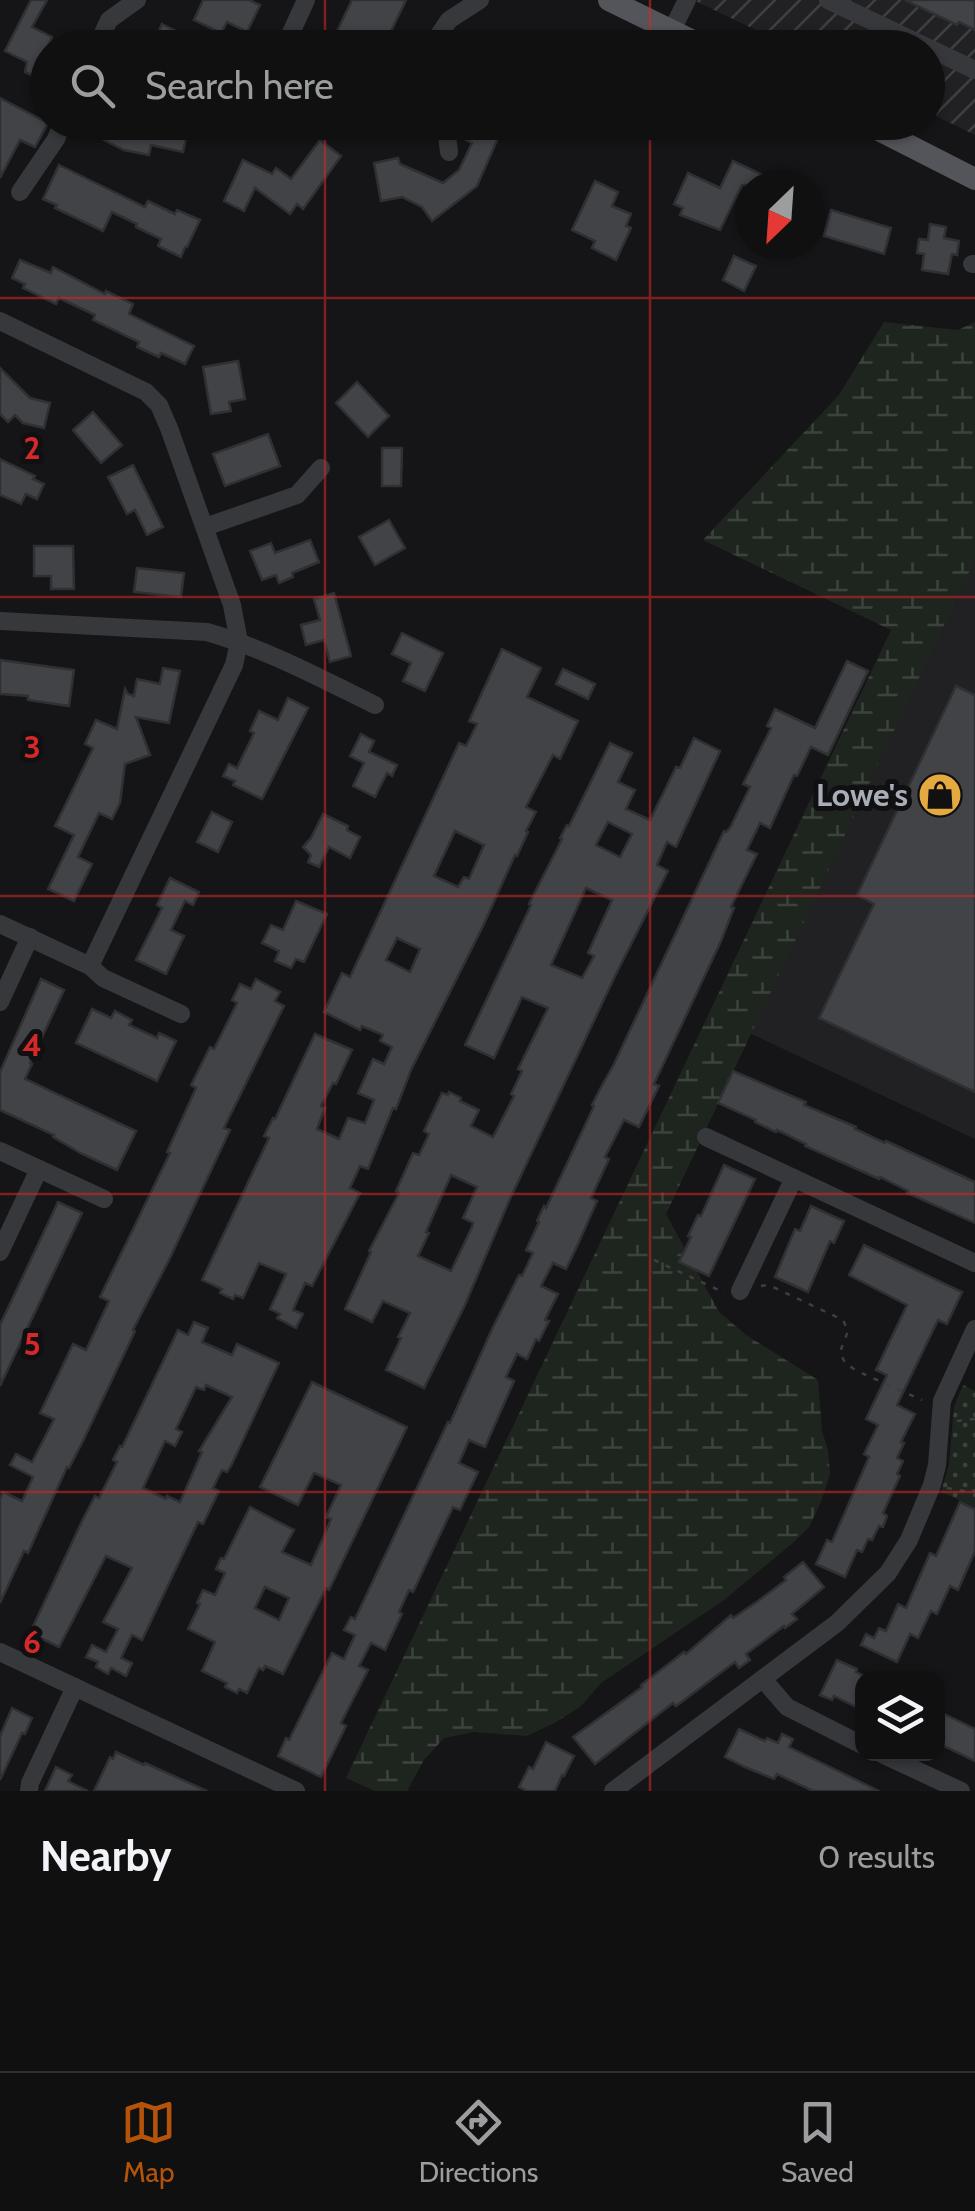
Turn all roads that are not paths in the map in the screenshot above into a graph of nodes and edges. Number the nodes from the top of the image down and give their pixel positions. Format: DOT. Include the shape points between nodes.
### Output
graph roads {
  1 [pos="138,0"];
  2 [pos="306,0"];
  3 [pos="480,0"];
  4 [pos="608,0"];
  5 [pos="687,0"];
  6 [pos="828,0"];
  7 [pos="104,30"];
  8 [pos="292,30"];
  9 [pos="442,30"];
  10 [pos="672,30"];
  11 [pos="891,30"];
  12 [pos="945,56"];
  13 [pos="975,70"];
  14 [pos="55,140"];
  15 [pos="448,140"];
  16 [pos="898,140"];
  17 [pos="449,152"];
  18 [pos="975,179"];
  19 [pos="20,192"];
  20 [pos="0,321"];
  21 [pos="321,468"];
  22 [pos="205,527"];
  23 [pos="0,621"];
  24 [pos="239,642"];
  25 [pos="375,705"];
  26 [pos="0,924"];
  27 [pos="30,938"];
  28 [pos="90,966"];
  29 [pos="0,1002"];
  30 [pos="180,1014"];
  31 [pos="706,1137"];
  32 [pos="0,1151"];
  33 [pos="40,1169"];
  34 [pos="794,1178"];
  35 [pos="104,1199"];
  36 [pos="0,1252"];
  37 [pos="975,1263"];
  38 [pos="743,1292"];
  39 [pos="975,1328"];
  40 [pos="0,1652"];
  41 [pos="763,1678"];
  42 [pos="75,1687"];
  43 [pos="855,1741"];
  44 [pos="897,1761"];
  45 [pos="290,1790"];
  46 [pos="30,1791"];
  47 [pos="614,1791"];
  48 [pos="961,1791"];
  1 -- 7 [label="street"];
  2 -- 8 [label="street"];
  3 -- 9 [label="street"];
  4 -- 10 [label="main road"];
  5 -- 10 [label="street"];
  6 -- 11 [label="street"];
  12 -- 13 [label="street"];
  14 -- 19 [label="street"];
  15 -- 17 [label="street"];
  16 -- 18 [label="main road"];
  20 -- 22 [label="street" via="146,392 169,428"];
  21 -- 22 [label="street" via="297,495"];
  22 -- 24 [label="street"];
  23 -- 24 [label="street" via="207,632"];
  24 -- 25 [label="street"];
  24 -- 28 [label="street" via="234,665"];
  26 -- 27 [label="street"];
  27 -- 28 [label="street"];
  27 -- 29 [label="street"];
  28 -- 30 [label="street"];
  31 -- 34 [label="street"];
  32 -- 33 [label="street"];
  33 -- 35 [label="street"];
  33 -- 36 [label="street"];
  34 -- 37 [label="street"];
  34 -- 38 [label="street"];
  39 -- 41 [label="street" via="941,1404 932,1485 909,1540 888,1573 837,1623"];
  40 -- 42 [label="street"];
  41 -- 43 [label="street" via="787,1707"];
  41 -- 47 [label="street"];
  42 -- 45 [label="street"];
  42 -- 46 [label="street"];
  44 -- 48 [label="street"];
}
